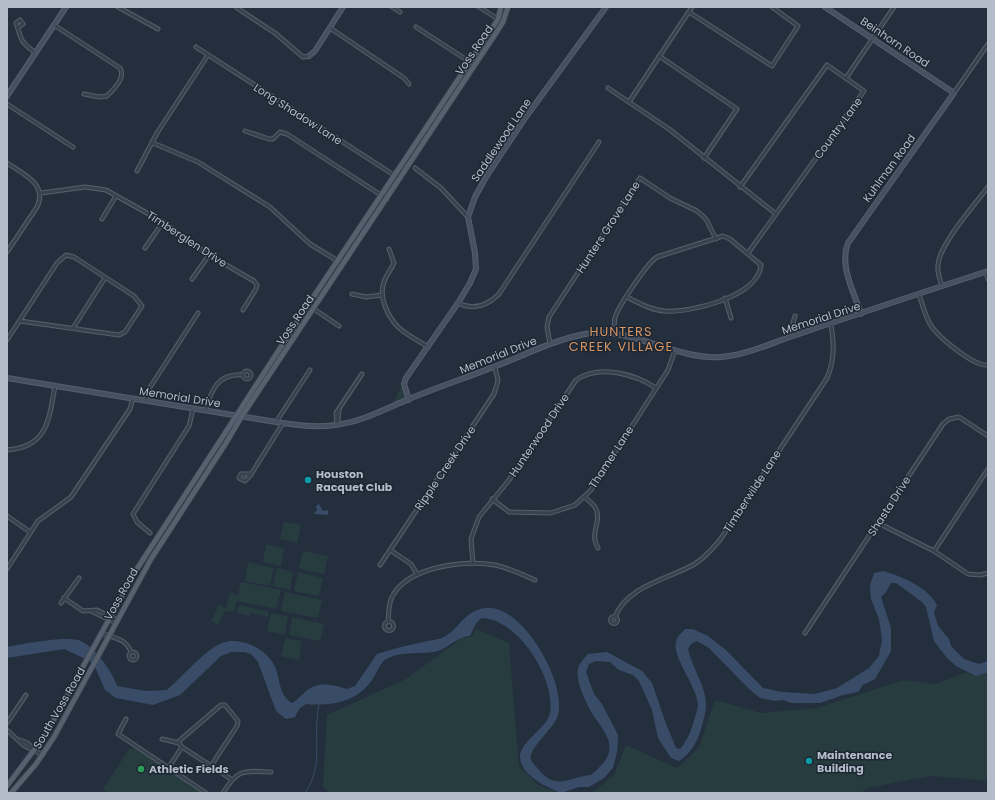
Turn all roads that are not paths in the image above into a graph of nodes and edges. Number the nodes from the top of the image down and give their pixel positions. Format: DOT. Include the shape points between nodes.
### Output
graph roads {
  1 [pos="66,7"];
  2 [pos="118,7"];
  3 [pos="343,7"];
  4 [pos="392,7"];
  5 [pos="479,7"];
  6 [pos="501,7"];
  7 [pos="508,7"];
  8 [pos="606,7"];
  9 [pos="692,7"];
  10 [pos="772,7"];
  11 [pos="825,7"];
  12 [pos="894,7"];
  13 [pos="237,8"];
  14 [pos="400,12"];
  15 [pos="689,12"];
  16 [pos="498,19"];
  17 [pos="54,25"];
  18 [pos="19,27"];
  19 [pos="416,27"];
  20 [pos="493,27"];
  21 [pos="330,28"];
  22 [pos="158,29"];
  23 [pos="498,30"];
  24 [pos="874,39"];
  25 [pos="988,44"];
  26 [pos="196,48"];
  27 [pos="36,53"];
  28 [pos="208,55"];
  29 [pos="309,56"];
  30 [pos="659,56"];
  31 [pos="469,62"];
  32 [pos="474,66"];
  33 [pos="846,78"];
  34 [pos="410,84"];
  35 [pos="608,88"];
  36 [pos="449,93"];
  37 [pos="954,93"];
  38 [pos="84,94"];
  39 [pos="7,96"];
  40 [pos="454,97"];
  41 [pos="628,102"];
  42 [pos="7,104"];
  43 [pos="425,129"];
  44 [pos="245,131"];
  45 [pos="430,133"];
  46 [pos="599,142"];
  47 [pos="153,143"];
  48 [pos="73,147"];
  49 [pos="704,158"];
  50 [pos="7,164"];
  51 [pos="415,168"];
  52 [pos="136,171"];
  53 [pos="394,175"];
  54 [pos="400,179"];
  55 [pos="740,187"];
  56 [pos="987,189"];
  57 [pos="41,193"];
  58 [pos="381,195"];
  59 [pos="116,196"];
  60 [pos="387,199"];
  61 [pos="776,214"];
  62 [pos="468,217"];
  63 [pos="102,220"];
  64 [pos="163,222"];
  65 [pos="359,229"];
  66 [pos="364,233"];
  67 [pos="716,239"];
  68 [pos="146,248"];
  69 [pos="389,249"];
  70 [pos="7,252"];
  71 [pos="748,254"];
  72 [pos="209,255"];
  73 [pos="338,261"];
  74 [pos="343,264"];
  75 [pos="987,272"];
  76 [pos="105,278"];
  77 [pos="192,279"];
  78 [pos="988,279"];
  79 [pos="942,286"];
  80 [pos="352,294"];
  81 [pos="919,294"];
  82 [pos="382,295"];
  83 [pos="627,297"];
  84 [pos="725,298"];
  85 [pos="458,303"];
  86 [pos="308,305"];
  87 [pos="313,309"];
  88 [pos="243,310"];
  89 [pos="198,313"];
  90 [pos="861,314"];
  91 [pos="795,316"];
  92 [pos="731,318"];
  93 [pos="20,321"];
  94 [pos="831,324"];
  95 [pos="339,326"];
  96 [pos="73,328"];
  97 [pos="614,334"];
  98 [pos="795,335"];
  99 [pos="7,340"];
  100 [pos="550,344"];
  101 [pos="428,347"];
  102 [pos="675,350"];
  103 [pos="988,364"];
  104 [pos="495,367"];
  105 [pos="310,370"];
  106 [pos="362,374"];
  107 [pos="243,375"];
  108 [pos="7,378"];
  109 [pos="55,386"];
  110 [pos="656,388"];
  111 [pos="133,398"];
  112 [pos="146,400"];
  113 [pos="409,400"];
  114 [pos="193,409"];
  115 [pos="206,410"];
  116 [pos="236,415"];
  117 [pos="242,416"];
  118 [pos="276,422"];
  119 [pos="283,423"];
  120 [pos="337,425"];
  121 [pos="988,436"];
  122 [pos="7,450"];
  123 [pos="988,469"];
  124 [pos="251,474"];
  125 [pos="190,487"];
  126 [pos="196,491"];
  127 [pos="585,497"];
  128 [pos="492,499"];
  129 [pos="7,516"];
  130 [pos="168,520"];
  131 [pos="878,523"];
  132 [pos="174,524"];
  133 [pos="30,532"];
  134 [pos="150,533"];
  135 [pos="598,548"];
  136 [pos="390,550"];
  137 [pos="934,552"];
  138 [pos="473,563"];
  139 [pos="380,565"];
  140 [pos="7,569"];
  141 [pos="417,574"];
  142 [pos="987,574"];
  143 [pos="79,578"];
  144 [pos="535,580"];
  145 [pos="127,587"];
  146 [pos="133,591"];
  147 [pos="64,598"];
  148 [pos="61,603"];
  149 [pos="615,617"];
  150 [pos="110,618"];
  151 [pos="116,622"];
  152 [pos="388,622"];
  153 [pos="101,633"];
  154 [pos="806,633"];
  155 [pos="109,636"];
  156 [pos="96,643"];
  157 [pos="104,647"];
  158 [pos="131,652"];
  159 [pos="26,695"];
  160 [pos="71,707"];
  161 [pos="60,708"];
  162 [pos="126,719"];
  163 [pos="7,723"];
  164 [pos="7,730"];
  165 [pos="162,739"];
  166 [pos="179,744"];
  167 [pos="182,747"];
  168 [pos="35,751"];
  169 [pos="42,756"];
  170 [pos="211,766"];
  171 [pos="170,767"];
  172 [pos="272,772"];
  173 [pos="231,779"];
  174 [pos="7,786"];
  175 [pos="11,793"];
  176 [pos="206,793"];
  177 [pos="223,793"];
  1 -- 17 [label="street"];
  2 -- 22 [label="street"];
  3 -- 21 [label="street"];
  4 -- 14 [label="street"];
  5 -- 16 [label="street"];
  6 -- 16 [label="main road, Voss Road"];
  7 -- 23 [label="main road, Voss Road"];
  8 -- 62 [label="street, Saddlewood Lane" via="486,177"];
  9 -- 15 [label="street"];
  10 -- 15 [label="street" via="798,26 772,66"];
  11 -- 24 [label="street, Beinhorn Road"];
  12 -- 24 [label="street"];
  13 -- 29 [label="street" via="275,33 303,57"];
  15 -- 30 [label="street"];
  16 -- 20 [label="main road, Voss Road"];
  17 -- 27 [label="street"];
  17 -- 38 [label="street" via="122,71 121,77 108,96"];
  18 -- 27 [label="street" via="21,40"];
  19 -- 31 [label="street"];
  20 -- 23 [label="main road"];
  20 -- 31 [label="main road, Voss Road"];
  21 -- 29 [label="street"];
  21 -- 34 [label="street"];
  23 -- 32 [label="main road, Voss Road"];
  24 -- 33 [label="street"];
  24 -- 37 [label="street, Beinhorn Road"];
  25 -- 37 [label="street, Kuhlman Road"];
  26 -- 28 [label="street, Long Shadow Lane"];
  27 -- 39 [label="street"];
  28 -- 47 [label="street"];
  28 -- 53 [label="street, Long Shadow Lane"];
  30 -- 41 [label="street"];
  30 -- 49 [label="street" via="737,109"];
  31 -- 32 [label="street"];
  31 -- 36 [label="main road, Voss Road"];
  32 -- 40 [label="main road, Voss Road"];
  33 -- 55 [label="street" via="827,65"];
  33 -- 61 [label="street, Country Lane" via="864,91"];
  35 -- 41 [label="street"];
  36 -- 40 [label="main road"];
  36 -- 43 [label="main road, Voss Road"];
  37 -- 90 [label="street, Kuhlman Road" via="848,243 845,264"];
  40 -- 45 [label="main road, Voss Road"];
  41 -- 49 [label="street" via="669,129"];
  42 -- 48 [label="street"];
  43 -- 45 [label="main road"];
  43 -- 53 [label="main road, Voss Road"];
  44 -- 58 [label="street" via="269,139 273,139 280,132 287,134"];
  45 -- 54 [label="main road, Voss Road"];
  46 -- 85 [label="street" via="499,294 490,303 479,307 463,306"];
  47 -- 52 [label="street"];
  47 -- 73 [label="street" via="198,162 270,207 310,244"];
  49 -- 55 [label="street"];
  50 -- 57 [label="street" via="32,180"];
  51 -- 62 [label="street" via="441,188"];
  53 -- 54 [label="street, Long Shadow Lane"];
  53 -- 58 [label="main road, Voss Road"];
  54 -- 60 [label="main road, Voss Road"];
  55 -- 61 [label="street"];
  56 -- 79 [label="street" via="943,249 938,265"];
  57 -- 59 [label="street, Timberglen Drive" via="94,187"];
  57 -- 70 [label="street" via="37,207"];
  58 -- 60 [label="street"];
  58 -- 65 [label="main road, Voss Road"];
  59 -- 63 [label="street"];
  59 -- 64 [label="street, Timberglen Drive"];
  60 -- 66 [label="main road, Voss Road"];
  61 -- 71 [label="street, Country Lane"];
  62 -- 85 [label="street" via="476,253 476,269"];
  64 -- 68 [label="street"];
  64 -- 72 [label="street, Timberglen Drive"];
  65 -- 66 [label="main road"];
  65 -- 73 [label="main road, Voss Road"];
  66 -- 74 [label="main road, Voss Road"];
  67 -- 71 [label="street" via="727,237"];
  67 -- 83 [label="street" via="653,259"];
  67 -- 100 [label="street, Hunters Grove Lane" via="706,219 697,211 670,198 640,178 549,317 546,327"];
  69 -- 82 [label="street" via="394,263 384,281"];
  71 -- 84 [label="street" via="761,265 758,274 749,286"];
  72 -- 77 [label="street"];
  72 -- 88 [label="street, Timberglen Drive" via="254,281 256,289"];
  73 -- 74 [label="street"];
  73 -- 86 [label="main road, Voss Road"];
  74 -- 87 [label="main road, Voss Road"];
  75 -- 78 [label="street"];
  75 -- 79 [label="street, Memorial Drive"];
  76 -- 93 [label="street" via="74,257 66,255 57,263"];
  76 -- 96 [label="street"];
  76 -- 96 [label="street" via="138,300 141,303 140,310 125,332 119,335"];
  79 -- 81 [label="street, Memorial Drive"];
  80 -- 82 [label="street" via="366,297"];
  81 -- 90 [label="street, Memorial Drive"];
  81 -- 103 [label="street" via="930,324 939,336 975,361"];
  82 -- 101 [label="street" via="392,322"];
  83 -- 84 [label="street" via="656,309 680,311"];
  83 -- 97 [label="street" via="615,318"];
  84 -- 92 [label="street"];
  85 -- 101 [label="street"];
  86 -- 87 [label="street"];
  86 -- 116 [label="main road, Voss Road"];
  87 -- 95 [label="street"];
  87 -- 117 [label="main road, Voss Road"];
  89 -- 112 [label="street" via="147,392"];
  90 -- 94 [label="street, Memorial Drive"];
  91 -- 98 [label="street"];
  93 -- 96 [label="street"];
  93 -- 99 [label="street"];
  94 -- 98 [label="street, Memorial Drive"];
  94 -- 149 [label="street, Timberwilde Lane" via="834,355 827,378 721,538 712,550 694,564 628,597 617,610"];
  97 -- 100 [label="street, Memorial Drive" via="584,334"];
  97 -- 102 [label="street, Memorial Drive"];
  98 -- 102 [label="street, Memorial Drive" via="745,354 697,356"];
  100 -- 104 [label="street, Memorial Drive"];
  101 -- 113 [label="street" via="406,378 404,384"];
  102 -- 110 [label="street, Thamer Lane" via="668,370"];
  104 -- 113 [label="street, Memorial Drive"];
  104 -- 136 [label="street, Ripple Creek Drive" via="498,381 494,394"];
  105 -- 118 [label="street"];
  106 -- 120 [label="street" via="336,413"];
  107 -- 115 [label="street" via="230,375 219,381 212,391"];
  108 -- 109 [label="street, Memorial Drive"];
  109 -- 111 [label="street, Memorial Drive"];
  109 -- 122 [label="street" via="48,423 44,430 31,444"];
  110 -- 127 [label="street, Thamer Lane"];
  110 -- 128 [label="street, Hunterwood Drive" via="639,378 605,372 589,374 576,380 509,480"];
  111 -- 112 [label="street, Memorial Drive"];
  111 -- 133 [label="street" via="130,409 72,497 45,514"];
  112 -- 114 [label="street, Memorial Drive"];
  113 -- 120 [label="street, Memorial Drive" via="364,418"];
  114 -- 115 [label="street, Memorial Drive"];
  114 -- 134 [label="street" via="189,426 133,514 137,522"];
  115 -- 116 [label="street, Memorial Drive"];
  116 -- 117 [label="street, Memorial Drive"];
  116 -- 125 [label="main road, Voss Road"];
  117 -- 118 [label="street, Memorial Drive"];
  117 -- 126 [label="main road, Voss Road"];
  118 -- 119 [label="street, Memorial Drive"];
  119 -- 120 [label="street, Memorial Drive" via="310,427"];
  119 -- 124 [label="street"];
  121 -- 131 [label="street, Shasta Drive" via="959,417 949,419 943,424"];
  123 -- 137 [label="street"];
  125 -- 126 [label="main road"];
  125 -- 130 [label="main road, Voss Road"];
  126 -- 132 [label="main road, Voss Road"];
  127 -- 128 [label="street, Thamer Lane" via="566,509 543,513 509,512"];
  127 -- 135 [label="street" via="597,510 594,538"];
  128 -- 138 [label="street, Hunterwood Drive" via="479,516 473,531"];
  129 -- 133 [label="street"];
  130 -- 132 [label="main road"];
  130 -- 145 [label="main road, Voss Road"];
  131 -- 137 [label="street"];
  131 -- 154 [label="street, Shasta Drive"];
  132 -- 146 [label="main road, Voss Road"];
  133 -- 140 [label="street"];
  136 -- 139 [label="street, Ripple Creek Drive"];
  136 -- 141 [label="street" via="411,564"];
  137 -- 142 [label="street" via="968,574"];
  138 -- 141 [label="street"];
  138 -- 144 [label="street" via="495,565"];
  141 -- 152 [label="street" via="408,578 393,595 389,605"];
  143 -- 147 [label="street"];
  145 -- 146 [label="main road"];
  145 -- 150 [label="main road, Voss Road"];
  146 -- 151 [label="main road, Voss Road"];
  147 -- 148 [label="street"];
  147 -- 150 [label="street" via="83,611 91,611"];
  150 -- 151 [label="street"];
  150 -- 153 [label="main road, Voss Road"];
  151 -- 155 [label="main road, Voss Road"];
  153 -- 155 [label="street"];
  153 -- 156 [label="main road, Voss Road"];
  155 -- 157 [label="main road, Voss Road"];
  155 -- 158 [label="street" via="124,641"];
  156 -- 161 [label="main road, South Voss Road"];
  157 -- 160 [label="main road, South Voss Road"];
  159 -- 163 [label="street"];
  160 -- 161 [label="main road"];
  160 -- 169 [label="main road, South Voss Road"];
  161 -- 168 [label="main road, South Voss Road"];
  162 -- 171 [label="street" via="118,734"];
  164 -- 168 [label="street" via="23,745"];
  165 -- 166 [label="street"];
  166 -- 167 [label="street"];
  166 -- 170 [label="street" via="194,726 220,705 229,707 238,721 237,726"];
  167 -- 170 [label="street"];
  167 -- 171 [label="street"];
  168 -- 169 [label="street"];
  168 -- 174 [label="main road, South Voss Road"];
  169 -- 175 [label="main road, South Voss Road"];
  170 -- 173 [label="street"];
  171 -- 176 [label="street"];
  172 -- 173 [label="street" via="248,772 237,774"];
  173 -- 177 [label="street"];
}
